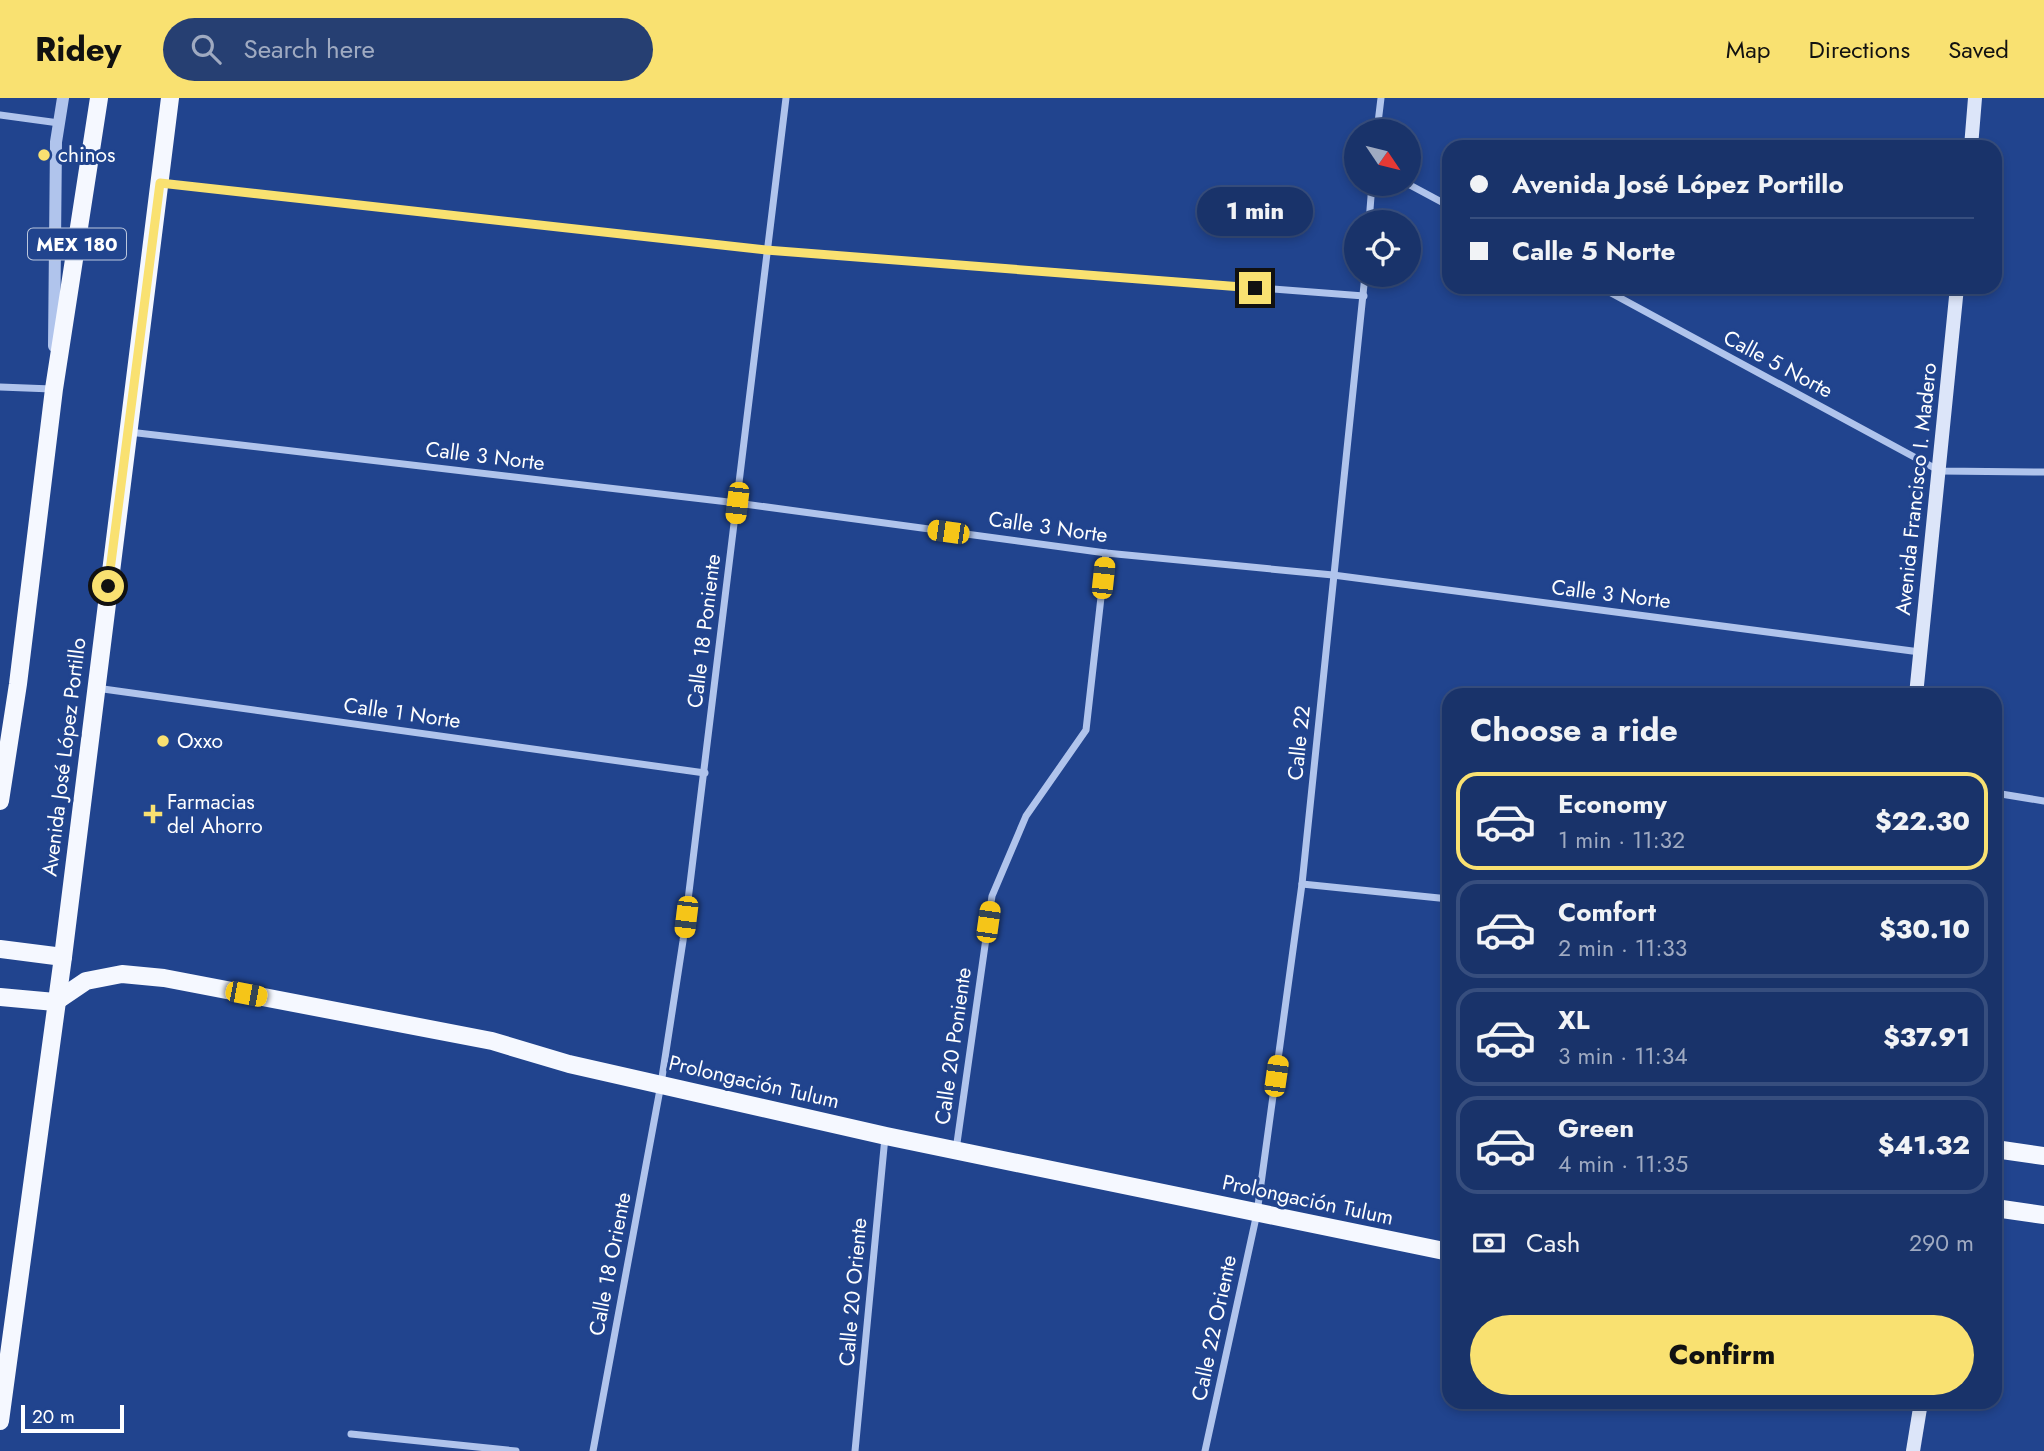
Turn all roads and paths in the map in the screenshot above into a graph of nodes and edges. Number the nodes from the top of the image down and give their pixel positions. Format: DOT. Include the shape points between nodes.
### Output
graph roads {
  1 [pos="63,98"];
  2 [pos="99,98"];
  3 [pos="170,98"];
  4 [pos="786,98"];
  5 [pos="1381,98"];
  6 [pos="1975,98"];
  7 [pos="0,116"];
  8 [pos="1378,119"];
  9 [pos="59,123"];
  10 [pos="1972,140"];
  11 [pos="160,183"];
  12 [pos="1421,191"];
  13 [pos="1442,202"];
  14 [pos="766,250"];
  15 [pos="1364,287"];
  16 [pos="1613,294"];
  17 [pos="1956,294"];
  18 [pos="1364,296"];
  19 [pos="0,387"];
  20 [pos="54,389"];
  21 [pos="128,432"];
  22 [pos="1940,471"];
  23 [pos="2044,472"];
  24 [pos="737,503"];
  25 [pos="1106,553"];
  26 [pos="1333,575"];
  27 [pos="1921,652"];
  28 [pos="18,684"];
  29 [pos="95,688"];
  30 [pos="1917,688"];
  31 [pos="0,726"];
  32 [pos="705,773"];
  33 [pos="2002,794"];
  34 [pos="0,801"];
  35 [pos="2044,801"];
  36 [pos="1302,884"];
  37 [pos="1442,898"];
  38 [pos="0,949"];
  39 [pos="63,957"];
  40 [pos="0,997"];
  41 [pos="55,1002"];
  42 [pos="661,1084"];
  43 [pos="886,1136"];
  44 [pos="2002,1150"];
  45 [pos="956,1151"];
  46 [pos="2044,1156"];
  47 [pos="2002,1209"];
  48 [pos="1257,1213"];
  49 [pos="2044,1215"];
  50 [pos="1442,1251"];
  51 [pos="1920,1409"];
  52 [pos="0,1421"];
  53 [pos="351,1434"];
  54 [pos="516,1451"];
  55 [pos="593,1451"];
  56 [pos="856,1451"];
  57 [pos="1205,1451"];
  58 [pos="1913,1451"];
  1 -- 9 [label="street"];
  2 -- 20 [label="main road, MEX 180"];
  3 -- 11 [label="main road, Avenida José López Portillo / MEX 180"];
  4 -- 14 [label="street, Calle 18 Poniente"];
  5 -- 8 [label="street"];
  6 -- 10 [label="main road"];
  7 -- 9 [label="street"];
  9 -- 20 [label="street"];
  11 -- 14 [label="street"];
  11 -- 21 [label="main road, Avenida José López Portillo / MEX 180"];
  12 -- 13 [label="street"];
  14 -- 18 [label="street"];
  14 -- 24 [label="street, Calle 18 Poniente"];
  15 -- 18 [label="street, Calle 22"];
  16 -- 22 [label="street, Calle 5 Norte"];
  17 -- 22 [label="main road, Avenida Francisco I. Madero"];
  18 -- 26 [label="street, Calle 22"];
  19 -- 20 [label="street"];
  20 -- 28 [label="main road, MEX 180"];
  21 -- 24 [label="street, Calle 3 Norte"];
  21 -- 29 [label="main road, Avenida José López Portillo / MEX 180"];
  22 -- 23 [label="street"];
  22 -- 27 [label="main road, Avenida Francisco I. Madero"];
  24 -- 25 [label="street, Calle 3 Norte"];
  24 -- 32 [label="street, Calle 18 Poniente"];
  25 -- 26 [label="street, Calle 3 Norte"];
  25 -- 45 [label="street, Calle 20 Poniente" via="1086,730 1026,816 992,896"];
  26 -- 27 [label="street, Calle 3 Norte"];
  26 -- 36 [label="street, Calle 22"];
  27 -- 30 [label="main road, Avenida Francisco I. Madero"];
  28 -- 31 [label="main road"];
  28 -- 34 [label="main road, MEX 180"];
  29 -- 32 [label="street, Calle 1 Norte"];
  29 -- 39 [label="main road, Avenida José López Portillo / MEX 180"];
  32 -- 42 [label="street, Calle 18 Poniente"];
  33 -- 35 [label="street"];
  36 -- 37 [label="street"];
  36 -- 48 [label="street, Calle 22"];
  38 -- 39 [label="main road"];
  39 -- 41 [label="main road, Avenida José López Portillo / MEX 180"];
  40 -- 41 [label="main road"];
  41 -- 42 [label="main road, Prolongación Tulum" via="86,981 122,974 164,978 492,1041"];
  41 -- 52 [label="main road, Avenida José López Portillo / MEX 180"];
  42 -- 43 [label="main road, Prolongación Tulum"];
  42 -- 55 [label="street, Calle 18 Oriente"];
  43 -- 45 [label="main road, Prolongación Tulum"];
  43 -- 56 [label="street, Calle 20 Oriente"];
  44 -- 46 [label="main road"];
  45 -- 48 [label="main road, Prolongación Tulum"];
  47 -- 49 [label="main road"];
  48 -- 50 [label="main road, Prolongación Tulum"];
  48 -- 57 [label="street, Calle 22 Oriente"];
  51 -- 58 [label="main road"];
  53 -- 54 [label="street"];
}
